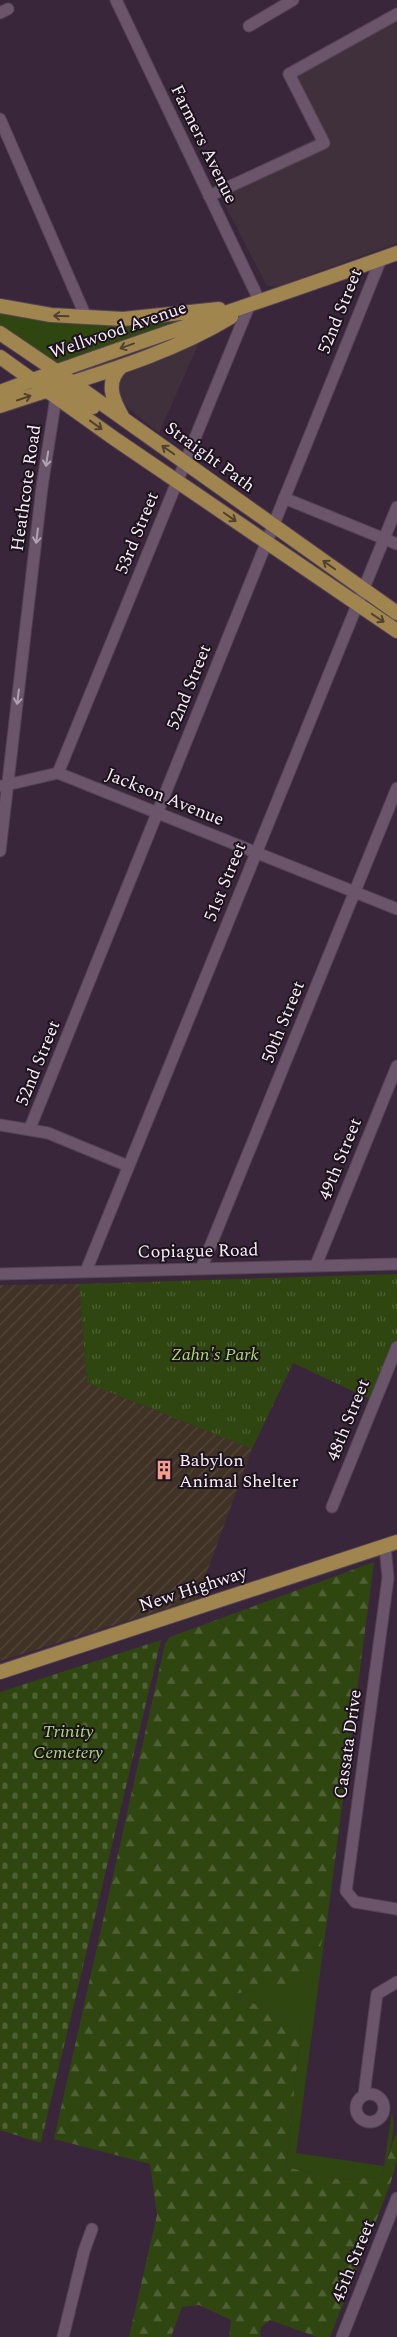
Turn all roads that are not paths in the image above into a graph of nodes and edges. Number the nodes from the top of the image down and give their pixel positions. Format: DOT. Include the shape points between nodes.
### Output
graph roads {
  1 [pos="116,0"];
  2 [pos="293,0"];
  3 [pos="397,14"];
  4 [pos="249,26"];
  5 [pos="0,119"];
  6 [pos="209,196"];
  7 [pos="397,253"];
  8 [pos="381,259"];
  9 [pos="255,304"];
  10 [pos="0,306"];
  11 [pos="86,317"];
  12 [pos="0,333"];
  13 [pos="0,356"];
  14 [pos="122,366"];
  15 [pos="56,371"];
  16 [pos="34,379"];
  17 [pos="58,389"];
  18 [pos="0,392"];
  19 [pos="0,406"];
  20 [pos="123,418"];
  21 [pos="146,434"];
  22 [pos="185,462"];
  23 [pos="178,480"];
  24 [pos="284,498"];
  25 [pos="397,506"];
  26 [pos="273,525"];
  27 [pos="384,538"];
  28 [pos="266,542"];
  29 [pos="397,544"];
  30 [pos="364,590"];
  31 [pos="358,604"];
  32 [pos="397,613"];
  33 [pos="397,631"];
  34 [pos="58,772"];
  35 [pos="4,785"];
  36 [pos="397,788"];
  37 [pos="157,813"];
  38 [pos="0,852"];
  39 [pos="256,853"];
  40 [pos="354,892"];
  41 [pos="397,909"];
  42 [pos="397,1066"];
  43 [pos="0,1125"];
  44 [pos="30,1128"];
  45 [pos="128,1166"];
  46 [pos="397,1264"];
  47 [pos="316,1265"];
  48 [pos="202,1269"];
  49 [pos="86,1271"];
  50 [pos="0,1274"];
  51 [pos="397,1346"];
  52 [pos="332,1507"];
  53 [pos="391,1544"];
  54 [pos="0,1672"];
  55 [pos="397,1909"];
  56 [pos="397,1982"];
  57 [pos="364,2095"];
  58 [pos="397,2198"];
  59 [pos="92,2229"];
  60 [pos="63,2337"];
  61 [pos="342,2337"];
  1 -- 6 [label="street, Farmers Avenue"];
  2 -- 4 [label="street"];
  3 -- 6 [label="street" via="290,74 324,143"];
  5 -- 11 [label="street"];
  6 -- 9 [label="street, Farmers Avenue"];
  7 -- 8 [label="main road, Wellwood Avenue"];
  8 -- 9 [label="main road, Wellwood Avenue"];
  8 -- 24 [label="street, 52nd Street"];
  9 -- 11 [label="main road" via="124,319"];
  9 -- 14 [label="main road, Wellwood Avenue" via="209,330"];
  9 -- 15 [label="main road, Wellwood Avenue, one-way"];
  9 -- 22 [label="street, 53rd Street"];
  11 -- 10 [label="main road, one-way"];
  12 -- 15 [label="main road, Straight Path"];
  13 -- 16 [label="main road, Straight Path"];
  14 -- 17 [label="main road, Wellwood Avenue"];
  14 -- 20 [label="main road" via="113,376 111,391"];
  15 -- 16 [label="main road, Wellwood Avenue"];
  15 -- 17 [label="main road, Straight Path"];
  16 -- 17 [label="main road, Straight Path"];
  16 -- 18 [label="main road, Wellwood Avenue"];
  19 -- 17 [label="main road, Wellwood Avenue, one-way"];
  17 -- 20 [label="main road, Straight Path"];
  17 -- 21 [label="main road" via="118,423"];
  17 -- 23 [label="main road, Straight Path, one-way"];
  17 -- 35 [label="street, Heathcote Road, one-way" via="42,487"];
  20 -- 21 [label="main road, Straight Path"];
  22 -- 21 [label="main road, Straight Path, one-way"];
  22 -- 23 [label="street, 53rd Street"];
  22 -- 26 [label="main road, Straight Path"];
  23 -- 28 [label="main road, Straight Path, one-way"];
  23 -- 34 [label="street, 53rd Street"];
  24 -- 26 [label="street, 52nd Street"];
  24 -- 27 [label="street"];
  25 -- 27 [label="street, 51st Street"];
  26 -- 28 [label="street, 52nd Street"];
  30 -- 26 [label="main road, Straight Path, one-way"];
  27 -- 29 [label="street"];
  27 -- 30 [label="street, 51st Street"];
  28 -- 31 [label="main road, Straight Path"];
  28 -- 37 [label="street, 52nd Street"];
  30 -- 31 [label="street, 51st Street"];
  30 -- 32 [label="main road, Straight Path"];
  31 -- 33 [label="main road, Straight Path, one-way"];
  31 -- 39 [label="street, 51st Street"];
  34 -- 35 [label="street"];
  34 -- 37 [label="street, Jackson Avenue"];
  35 -- 38 [label="street, Heathcote Road"];
  36 -- 40 [label="street, 50th Street"];
  37 -- 39 [label="street, Jackson Avenue"];
  37 -- 44 [label="street, 52nd Street"];
  39 -- 40 [label="street, Jackson Avenue"];
  39 -- 45 [label="street, 51st Street"];
  40 -- 41 [label="street, Jackson Avenue"];
  40 -- 48 [label="street, 50th Street"];
  42 -- 47 [label="street, 49th Street"];
  43 -- 44 [label="street"];
  44 -- 45 [label="street"];
  45 -- 49 [label="street, 51st Street"];
  46 -- 47 [label="street, Copiague Road"];
  47 -- 48 [label="street, Copiague Road"];
  48 -- 49 [label="street, Copiague Road"];
  49 -- 50 [label="street, Copiague Road"];
  51 -- 52 [label="street, 48th Street"];
  53 -- 54 [label="main road, New Highway"];
  53 -- 55 [label="street, Cassata Drive" via="346,1891 355,1902"];
  56 -- 57 [label="street" via="377,1994"];
  58 -- 61 [label="street, 45th Street"];
  59 -- 60 [label="street"];
}
